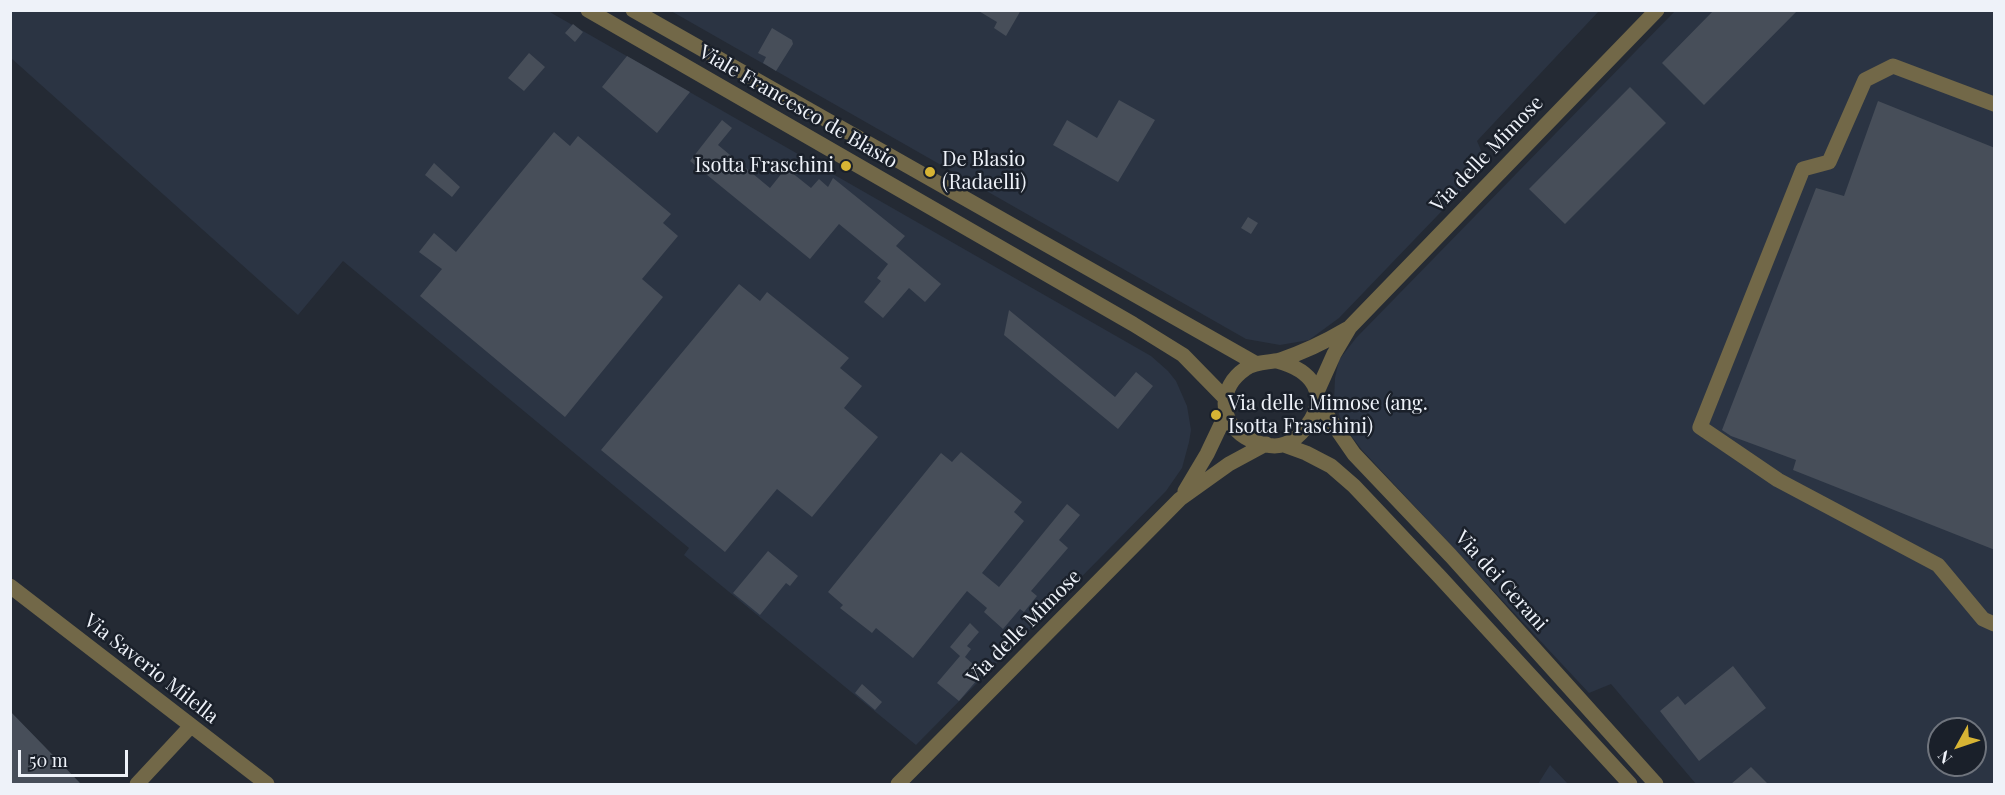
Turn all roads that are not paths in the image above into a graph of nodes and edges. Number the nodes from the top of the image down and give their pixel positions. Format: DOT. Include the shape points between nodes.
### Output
graph roads {
  1 [pos="588,10"];
  2 [pos="633,10"];
  3 [pos="1657,10"];
  4 [pos="1995,104"];
  5 [pos="1350,327"];
  6 [pos="1277,361"];
  7 [pos="1255,363"];
  8 [pos="1317,397"];
  9 [pos="1225,398"];
  10 [pos="1226,414"];
  11 [pos="1266,444"];
  12 [pos="1284,445"];
  13 [pos="1180,499"];
  14 [pos="10,586"];
  15 [pos="1995,624"];
  16 [pos="190,726"];
  17 [pos="137,784"];
  18 [pos="267,784"];
  19 [pos="898,784"];
  20 [pos="1630,784"];
  21 [pos="1656,784"];
  1 -- 9 [label="street, Viale Francesco de Blasio" via="1133,324 1183,355"];
  2 -- 7 [label="street, Viale Francesco de Blasio"];
  3 -- 5 [label="street, Via delle Mimose"];
  4 -- 15 [label="street" via="1893,66 1865,80 1829,162 1803,169 1700,427 1778,480 1938,565 1983,619"];
  5 -- 6 [label="street" via="1317,346"];
  5 -- 8 [label="street"];
  6 -- 7 [label="street"];
  6 -- 8 [label="street" via="1290,364 1312,380"];
  7 -- 9 [label="street" via="1234,379"];
  8 -- 12 [label="street" via="1311,421"];
  8 -- 21 [label="street, Via dei Gerani" via="1354,454"];
  9 -- 10 [label="street"];
  10 -- 11 [label="street" via="1235,431"];
  10 -- 13 [label="street, Via delle Mimose"];
  11 -- 12 [label="street"];
  11 -- 13 [label="street, Via delle Mimose" via="1229,464"];
  12 -- 20 [label="street" via="1331,466 1354,486"];
  13 -- 19 [label="street, Via delle Mimose"];
  14 -- 16 [label="street, Via Saverio Milella"];
  16 -- 17 [label="street"];
  16 -- 18 [label="street, Via Saverio Milella"];
}
